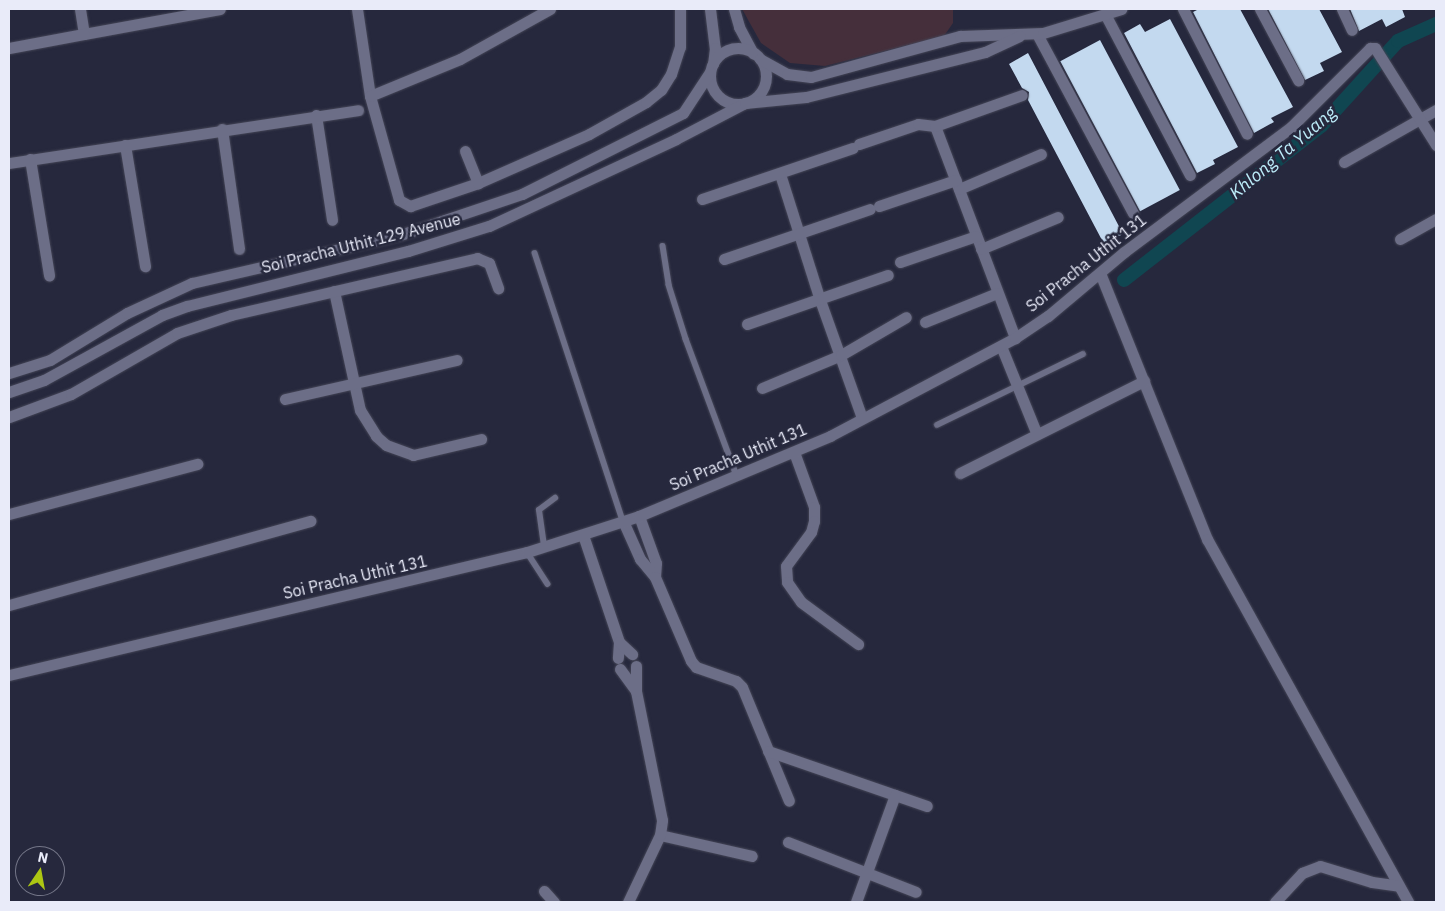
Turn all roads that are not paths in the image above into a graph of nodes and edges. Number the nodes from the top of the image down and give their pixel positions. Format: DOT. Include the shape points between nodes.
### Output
graph roads {
  1 [pos="80,9"];
  2 [pos="220,9"];
  3 [pos="357,9"];
  4 [pos="550,9"];
  5 [pos="680,9"];
  6 [pos="710,9"];
  7 [pos="734,9"];
  8 [pos="1121,9"];
  9 [pos="1183,9"];
  10 [pos="1260,9"];
  11 [pos="1342,9"];
  12 [pos="1105,14"];
  13 [pos="1352,30"];
  14 [pos="84,34"];
  15 [pos="1037,34"];
  16 [pos="1020,36"];
  17 [pos="9,48"];
  18 [pos="757,56"];
  19 [pos="712,68"];
  20 [pos="1298,80"];
  21 [pos="1022,95"];
  22 [pos="370,96"];
  23 [pos="745,103"];
  24 [pos="358,110"];
  25 [pos="1436,110"];
  26 [pos="316,115"];
  27 [pos="1419,118"];
  28 [pos="935,126"];
  29 [pos="222,129"];
  30 [pos="1247,134"];
  31 [pos="124,145"];
  32 [pos="1436,145"];
  33 [pos="465,151"];
  34 [pos="1041,154"];
  35 [pos="30,159"];
  36 [pos="9,162"];
  37 [pos="1344,162"];
  38 [pos="780,174"];
  39 [pos="1190,175"];
  40 [pos="478,183"];
  41 [pos="957,184"];
  42 [pos="702,199"];
  43 [pos="1133,214"];
  44 [pos="1058,217"];
  45 [pos="1436,218"];
  46 [pos="332,220"];
  47 [pos="798,233"];
  48 [pos="976,236"];
  49 [pos="1400,239"];
  50 [pos="663,246"];
  51 [pos="239,249"];
  52 [pos="981,249"];
  53 [pos="535,253"];
  54 [pos="307,256"];
  55 [pos="724,259"];
  56 [pos="900,262"];
  57 [pos="146,266"];
  58 [pos="1100,273"];
  59 [pos="313,274"];
  60 [pos="49,275"];
  61 [pos="888,275"];
  62 [pos="498,288"];
  63 [pos="334,291"];
  64 [pos="997,293"];
  65 [pos="820,300"];
  66 [pos="906,317"];
  67 [pos="925,322"];
  68 [pos="747,324"];
  69 [pos="1015,338"];
  70 [pos="1001,346"];
  71 [pos="1082,354"];
  72 [pos="841,355"];
  73 [pos="457,360"];
  74 [pos="9,372"];
  75 [pos="1144,381"];
  76 [pos="354,384"];
  77 [pos="1017,385"];
  78 [pos="762,388"];
  79 [pos="9,392"];
  80 [pos="285,398"];
  81 [pos="9,417"];
  82 [pos="862,418"];
  83 [pos="938,425"];
  84 [pos="1036,432"];
  85 [pos="481,439"];
  86 [pos="794,452"];
  87 [pos="197,464"];
  88 [pos="960,473"];
  89 [pos="737,476"];
  90 [pos="555,498"];
  91 [pos="9,514"];
  92 [pos="639,516"];
  93 [pos="310,521"];
  94 [pos="623,521"];
  95 [pos="583,535"];
  96 [pos="544,546"];
  97 [pos="527,552"];
  98 [pos="655,577"];
  99 [pos="548,584"];
  100 [pos="9,605"];
  101 [pos="619,642"];
  102 [pos="858,644"];
  103 [pos="632,654"];
  104 [pos="636,666"];
  105 [pos="9,675"];
  106 [pos="636,691"];
  107 [pos="768,751"];
  108 [pos="895,795"];
  109 [pos="789,801"];
  110 [pos="927,806"];
  111 [pos="660,835"];
  112 [pos="788,842"];
  113 [pos="752,856"];
  114 [pos="867,873"];
  115 [pos="1399,886"];
  116 [pos="544,891"];
  117 [pos="916,892"];
  118 [pos="554,902"];
  119 [pos="628,902"];
  120 [pos="856,902"];
  121 [pos="1274,902"];
  122 [pos="1408,902"];
  1 -- 14 [label="street"];
  2 -- 14 [label="street"];
  3 -- 22 [label="street"];
  4 -- 22 [label="street" via="460,59"];
  5 -- 40 [label="street" via="680,47 671,74 661,90 589,134"];
  6 -- 19 [label="street" via="715,48"];
  7 -- 18 [label="street" via="739,27"];
  8 -- 12 [label="street, Soi Pracha Uthit 129 Avenue"];
  9 -- 30 [label="street"];
  10 -- 20 [label="street"];
  11 -- 13 [label="street"];
  12 -- 15 [label="street, Soi Pracha Uthit 129 Avenue"];
  12 -- 39 [label="street"];
  14 -- 17 [label="street"];
  15 -- 16 [label="street, Soi Pracha Uthit 129 Avenue"];
  15 -- 43 [label="street"];
  16 -- 18 [label="street, Soi Pracha Uthit 129 Avenue" via="984,32 960,36 811,77 788,74"];
  16 -- 23 [label="street, Soi Pracha Uthit 129 Avenue" via="985,52 806,97"];
  18 -- 19 [label="street, Soi Pracha Uthit 129 Avenue" via="745,49 726,51"];
  18 -- 23 [label="street, Soi Pracha Uthit 129 Avenue" via="766,76 764,85 760,93"];
  19 -- 23 [label="street, Soi Pracha Uthit 129 Avenue" via="714,90 720,97 736,104"];
  19 -- 54 [label="street, Soi Pracha Uthit 129 Avenue" via="683,113 522,194 438,225"];
  21 -- 28 [label="street"];
  22 -- 40 [label="street" via="403,204 417,206"];
  23 -- 59 [label="street, Soi Pracha Uthit 129 Avenue" via="676,139 489,226 408,251"];
  24 -- 26 [label="street"];
  25 -- 27 [label="street"];
  26 -- 29 [label="street"];
  26 -- 46 [label="street"];
  27 -- 32 [label="street"];
  27 -- 37 [label="street"];
  27 -- 58 [label="street, Soi Pracha Uthit 131" via="1372,48 1291,127"];
  28 -- 38 [label="street" via="918,124"];
  28 -- 41 [label="street"];
  29 -- 31 [label="street"];
  29 -- 51 [label="street"];
  31 -- 35 [label="street"];
  31 -- 57 [label="street"];
  33 -- 40 [label="street"];
  34 -- 41 [label="street"];
  35 -- 36 [label="street"];
  35 -- 60 [label="street"];
  38 -- 42 [label="street"];
  38 -- 47 [label="street"];
  41 -- 47 [label="street"];
  41 -- 48 [label="street"];
  44 -- 52 [label="street"];
  45 -- 49 [label="street"];
  47 -- 55 [label="street"];
  47 -- 65 [label="street"];
  48 -- 52 [label="street"];
  48 -- 56 [label="street"];
  50 -- 89 [label="lane" via="669,285 686,339"];
  52 -- 64 [label="street"];
  53 -- 94 [label="lane"];
  54 -- 59 [label="street"];
  54 -- 74 [label="street, Soi Pracha Uthit 129 Avenue" via="192,283 127,313 50,360"];
  58 -- 69 [label="street, Soi Pracha Uthit 131"];
  58 -- 75 [label="street"];
  59 -- 79 [label="street, Soi Pracha Uthit 129 Avenue" via="162,315 44,380"];
  61 -- 65 [label="street"];
  62 -- 63 [label="street" via="489,262 477,258"];
  63 -- 76 [label="street"];
  63 -- 81 [label="street" via="231,315 177,333 71,394"];
  64 -- 67 [label="street"];
  64 -- 69 [label="street"];
  65 -- 68 [label="street"];
  65 -- 72 [label="street"];
  66 -- 72 [label="street"];
  69 -- 70 [label="street, Soi Pracha Uthit 131"];
  70 -- 77 [label="street"];
  70 -- 82 [label="street, Soi Pracha Uthit 131"];
  71 -- 77 [label="lane"];
  72 -- 78 [label="street"];
  72 -- 82 [label="street"];
  73 -- 76 [label="street"];
  75 -- 84 [label="street"];
  75 -- 115 [label="street" via="1207,539"];
  76 -- 80 [label="street"];
  76 -- 85 [label="street" via="366,424 386,445 398,451 426,454"];
  77 -- 83 [label="lane"];
  77 -- 84 [label="street"];
  82 -- 86 [label="street, Soi Pracha Uthit 131"];
  84 -- 88 [label="street"];
  86 -- 89 [label="street, Soi Pracha Uthit 131"];
  86 -- 102 [label="street" via="814,507 814,521 811,532 786,566 787,582 801,602"];
  87 -- 91 [label="street"];
  89 -- 92 [label="street, Soi Pracha Uthit 131"];
  90 -- 96 [label="lane" via="540,510"];
  92 -- 94 [label="street, Soi Pracha Uthit 131"];
  92 -- 98 [label="street" via="656,563"];
  93 -- 100 [label="street"];
  94 -- 95 [label="street, Soi Pracha Uthit 131"];
  94 -- 98 [label="street" via="640,559"];
  95 -- 96 [label="street, Soi Pracha Uthit 131"];
  95 -- 101 [label="street"];
  96 -- 97 [label="street, Soi Pracha Uthit 131"];
  97 -- 99 [label="lane"];
  97 -- 105 [label="street, Soi Pracha Uthit 131"];
  98 -- 107 [label="street" via="691,661 696,667 736,681 742,687"];
  101 -- 103 [label="street"];
  101 -- 106 [label="street" via="619,664"];
  104 -- 106 [label="street"];
  106 -- 111 [label="street" via="660,803"];
  107 -- 108 [label="street"];
  107 -- 109 [label="street"];
  108 -- 110 [label="street"];
  108 -- 114 [label="street"];
  111 -- 113 [label="street"];
  111 -- 119 [label="street"];
  112 -- 114 [label="street"];
  114 -- 117 [label="street"];
  114 -- 120 [label="street"];
  115 -- 121 [label="street" via="1372,882 1320,866 1302,873"];
  115 -- 122 [label="street"];
  116 -- 118 [label="street"];
}
